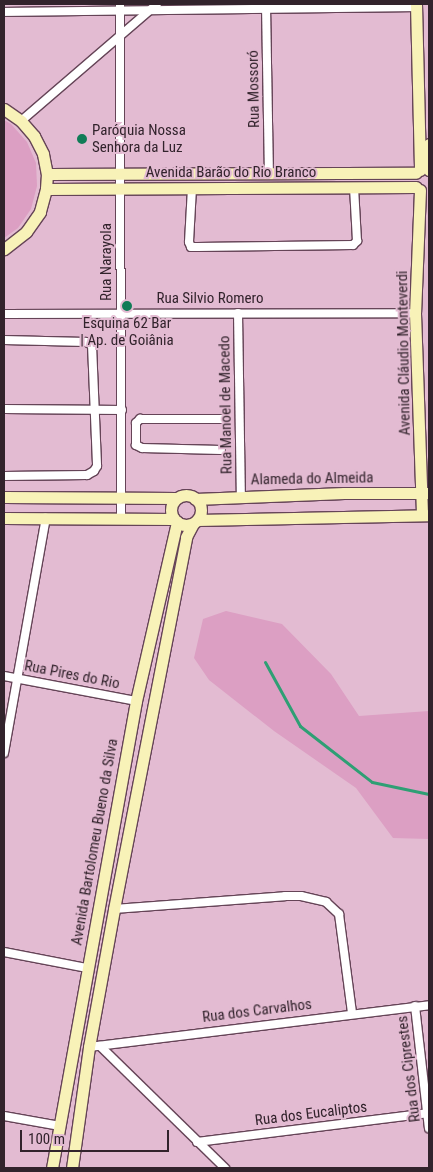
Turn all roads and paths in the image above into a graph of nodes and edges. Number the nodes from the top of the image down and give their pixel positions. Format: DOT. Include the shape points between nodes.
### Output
graph roads {
  1 [pos="157,4"];
  2 [pos="266,6"];
  3 [pos="416,6"];
  4 [pos="120,7"];
  5 [pos="150,10"];
  6 [pos="4,12"];
  7 [pos="120,35"];
  8 [pos="4,109"];
  9 [pos="21,121"];
  10 [pos="429,144"];
  11 [pos="423,171"];
  12 [pos="120,173"];
  13 [pos="269,173"];
  14 [pos="47,174"];
  15 [pos="354,187"];
  16 [pos="120,188"];
  17 [pos="192,188"];
  18 [pos="46,189"];
  19 [pos="422,189"];
  20 [pos="4,249"];
  21 [pos="121,313"];
  22 [pos="238,313"];
  23 [pos="416,313"];
  24 [pos="4,314"];
  25 [pos="4,340"];
  26 [pos="4,409"];
  27 [pos="122,410"];
  28 [pos="94,411"];
  29 [pos="223,419"];
  30 [pos="136,433"];
  31 [pos="122,434"];
  32 [pos="222,450"];
  33 [pos="4,476"];
  34 [pos="425,494"];
  35 [pos="241,496"];
  36 [pos="4,497"];
  37 [pos="122,497"];
  38 [pos="177,498"];
  39 [pos="195,499"];
  40 [pos="426,515"];
  41 [pos="4,518"];
  42 [pos="46,518"];
  43 [pos="121,519"];
  44 [pos="175,521"];
  45 [pos="195,522"];
  46 [pos="4,676"];
  47 [pos="17,678"];
  48 [pos="136,701"];
  49 [pos="4,753"];
  50 [pos="114,909"];
  51 [pos="4,952"];
  52 [pos="87,968"];
  53 [pos="429,1005"];
  54 [pos="415,1006"];
  55 [pos="352,1013"];
  56 [pos="94,1047"];
  57 [pos="428,1113"];
  58 [pos="4,1116"];
  59 [pos="60,1126"];
  60 [pos="429,1128"];
  61 [pos="197,1142"];
  62 [pos="52,1168"];
  63 [pos="72,1168"];
  64 [pos="225,1168"];
  1 -- 5 [label="street"];
  2 -- 3 [label="street"];
  2 -- 5 [label="street"];
  2 -- 13 [label="street, Rua Mossoró"];
  3 -- 11 [label="street"];
  4 -- 5 [label="street"];
  4 -- 6 [label="street"];
  4 -- 7 [label="street, Rua Narayola"];
  5 -- 7 [label="street"];
  7 -- 9 [label="street"];
  7 -- 12 [label="street, Rua Narayola"];
  8 -- 9 [label="street"];
  9 -- 14 [label="street" via="43,154"];
  10 -- 11 [label="street"];
  11 -- 13 [label="street, Avenida Barão do Rio Branco"];
  11 -- 19 [label="street, Avenida Cláudio Monteverdi" via="414,180"];
  12 -- 13 [label="street, Avenida Barão do Rio Branco"];
  12 -- 14 [label="street, Avenida Barão do Rio Branco"];
  12 -- 16 [label="street, Rua Narayola"];
  14 -- 18 [label="street"];
  15 -- 17 [label="street, Avenida Barão do Rio Branco"];
  15 -- 17 [label="street" via="357,241 353,245 197,247 191,247 189,242"];
  15 -- 19 [label="street, Avenida Barão do Rio Branco"];
  16 -- 17 [label="street, Avenida Barão do Rio Branco"];
  16 -- 18 [label="street, Avenida Barão do Rio Branco"];
  16 -- 21 [label="street, Rua Narayola"];
  18 -- 20 [label="street" via="40,212 26,232"];
  19 -- 23 [label="street, Avenida Cláudio Monteverdi"];
  21 -- 22 [label="street, Rua Silvio Romero"];
  21 -- 24 [label="street, Rua Silvio Romero"];
  21 -- 27 [label="street, Rua Narayola"];
  22 -- 23 [label="street, Rua Silvio Romero"];
  22 -- 35 [label="street, Rua Manoel de Macedo"];
  23 -- 34 [label="street, Avenida Cláudio Monteverdi"];
  25 -- 28 [label="street" via="91,343"];
  26 -- 28 [label="street"];
  27 -- 28 [label="street"];
  27 -- 31 [label="street, Rua Narayola"];
  28 -- 33 [label="street" via="94,472 87,475"];
  29 -- 30 [label="street" via="140,419 136,423"];
  30 -- 31 [label="street"];
  30 -- 32 [label="street" via="136,445 142,448"];
  31 -- 37 [label="street, Rua Narayola"];
  34 -- 35 [label="street, Alameda do Almeida"];
  34 -- 40 [label="street, Avenida Cláudio Monteverdi"];
  35 -- 39 [label="street, Alameda do Almeida"];
  36 -- 37 [label="street"];
  37 -- 38 [label="street"];
  37 -- 43 [label="street, Rua Narayola"];
  38 -- 39 [label="street" via="186,495"];
  38 -- 44 [label="street" via="171,512"];
  39 -- 45 [label="street" via="200,505 200,513"];
  40 -- 45 [label="street"];
  41 -- 42 [label="street"];
  42 -- 43 [label="street"];
  42 -- 47 [label="street"];
  43 -- 44 [label="street"];
  44 -- 45 [label="street" via="185,525"];
  44 -- 48 [label="street, Avenida Bartolomeu Bueno da Silva"];
  45 -- 50 [label="street, Avenida Bartolomeu Bueno da Silva" via="186,537"];
  46 -- 47 [label="street, Rua Pires do Rio"];
  47 -- 48 [label="street, Rua Pires do Rio"];
  47 -- 49 [label="street"];
  48 -- 52 [label="street, Avenida Bartolomeu Bueno da Silva"];
  50 -- 55 [label="street" via="285,896 326,902 339,914"];
  50 -- 56 [label="street, Avenida Bartolomeu Bueno da Silva"];
  51 -- 52 [label="street"];
  52 -- 59 [label="street, Avenida Bartolomeu Bueno da Silva"];
  53 -- 54 [label="street, Rua dos Carvalhos"];
  54 -- 55 [label="street, Rua dos Carvalhos"];
  54 -- 57 [label="street, Rua dos Ciprestes"];
  55 -- 56 [label="street, Rua dos Carvalhos"];
  56 -- 61 [label="street"];
  56 -- 63 [label="street, Avenida Bartolomeu Bueno da Silva"];
  57 -- 60 [label="street, Rua dos Ciprestes"];
  57 -- 61 [label="street, Rua dos Eucaliptos"];
  58 -- 59 [label="street"];
  59 -- 62 [label="street, Avenida Bartolomeu Bueno da Silva"];
  61 -- 64 [label="street"];
}
